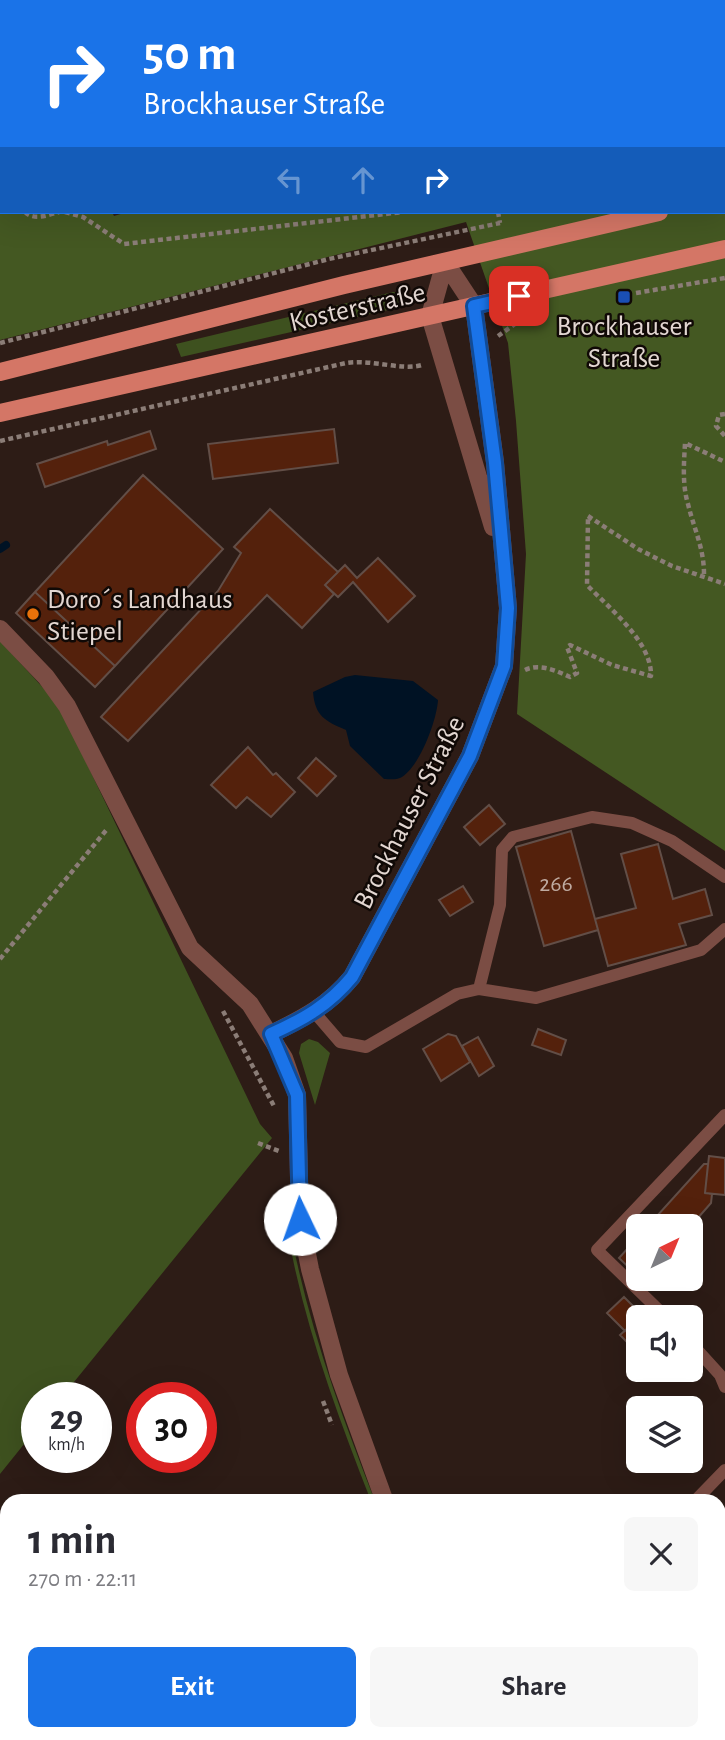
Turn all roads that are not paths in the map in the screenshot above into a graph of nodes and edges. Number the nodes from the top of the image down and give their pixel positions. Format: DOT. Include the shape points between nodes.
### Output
graph roads {
  1 [pos="650,214"];
  2 [pos="725,249"];
  3 [pos="445,262"];
  4 [pos="474,306"];
  5 [pos="430,316"];
  6 [pos="0,372"];
  7 [pos="0,413"];
  8 [pos="505,568"];
  9 [pos="0,628"];
  10 [pos="725,877"];
  11 [pos="725,929"];
  12 [pos="479,989"];
  13 [pos="315,1013"];
  14 [pos="271,1034"];
  15 [pos="725,1115"];
  16 [pos="654,1305"];
  17 [pos="703,1356"];
  18 [pos="725,1387"];
  19 [pos="725,1470"];
  20 [pos="382,1494"];
  21 [pos="702,1494"];
  1 -- 3 [label="main road, Kosterstraße"];
  2 -- 4 [label="main road, Kosterstraße"];
  3 -- 4 [label="street, Brockhauser Straße"];
  3 -- 5 [label="street"];
  3 -- 6 [label="main road, Kosterstraße"];
  4 -- 5 [label="main road, Kosterstraße"];
  4 -- 8 [label="street, Brockhauser Straße"];
  5 -- 7 [label="main road, Kosterstraße"];
  5 -- 8 [label="street, Brockhauser Straße"];
  8 -- 13 [label="street, Brockhauser Straße" via="504,666 470,756 352,977"];
  9 -- 14 [label="street" via="47,677 67,706 190,948 250,1004"];
  10 -- 12 [label="lane" via="672,841 632,824 592,817 513,837 502,850 500,905"];
  11 -- 12 [label="lane" via="701,950 536,998"];
  12 -- 13 [label="lane" via="442,1000 366,1047 340,1042"];
  13 -- 14 [label="street, Brockhauser Straße"];
  14 -- 20 [label="street" via="297,1095 300,1219 310,1269 339,1375"];
  15 -- 16 [label="lane" via="597,1250"];
  17 -- 18 [label="lane"];
  19 -- 21 [label="lane"];
}
